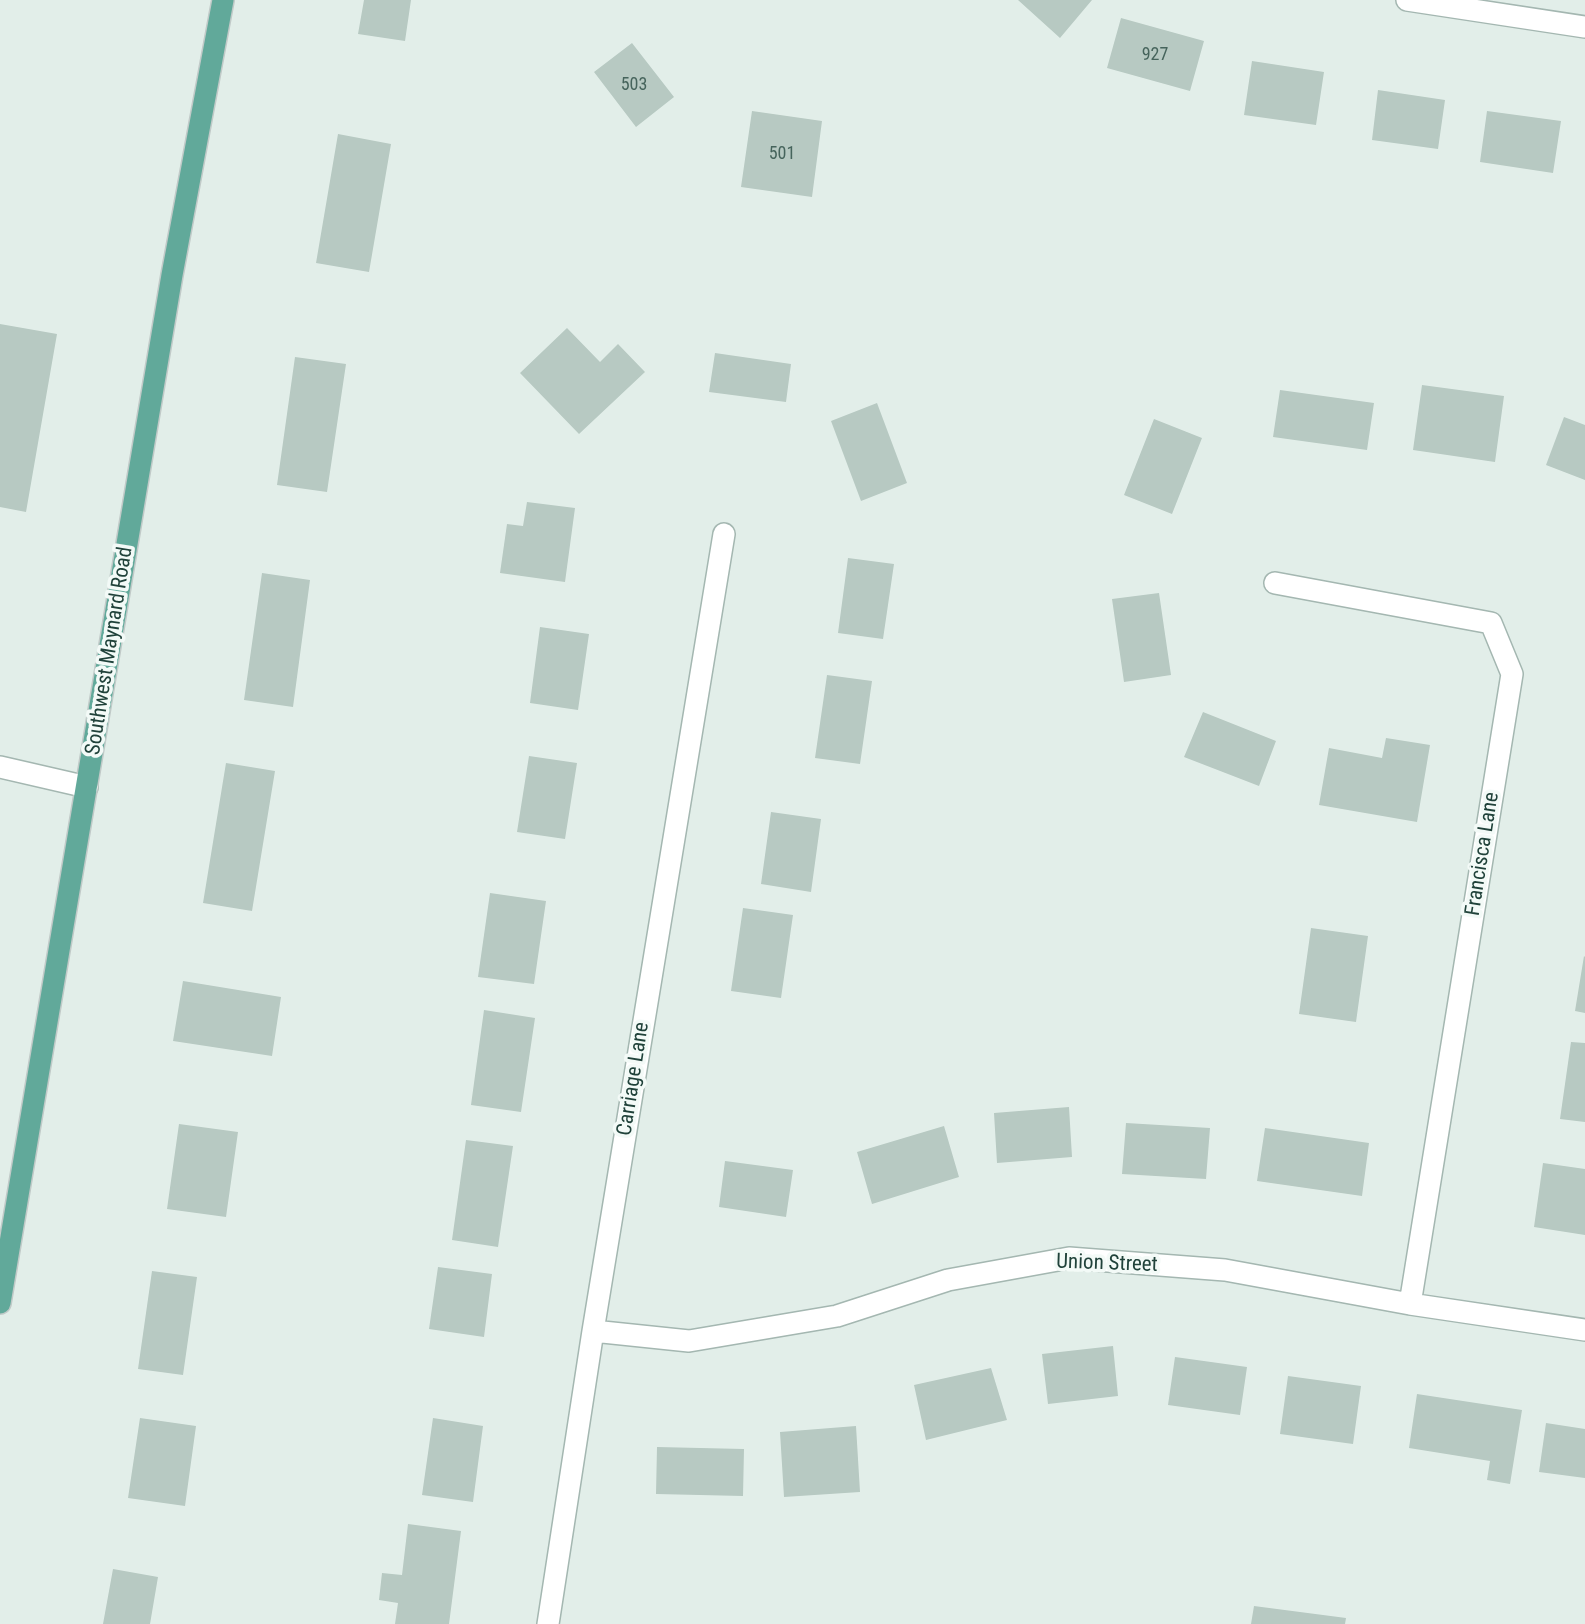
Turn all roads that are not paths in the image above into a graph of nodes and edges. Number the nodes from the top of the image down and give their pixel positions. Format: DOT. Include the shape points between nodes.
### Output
graph roads {
  1 [pos="223,0"];
  2 [pos="1407,0"];
  3 [pos="1585,27"];
  4 [pos="724,534"];
  5 [pos="1275,583"];
  6 [pos="0,767"];
  7 [pos="87,787"];
  8 [pos="4,1258"];
  9 [pos="0,1303"];
  10 [pos="1410,1304"];
  11 [pos="1585,1330"];
  12 [pos="593,1331"];
  13 [pos="548,1624"];
  1 -- 7 [label="main road, Southwest Maynard Road"];
  2 -- 3 [label="street"];
  4 -- 12 [label="street, Carriage Lane"];
  5 -- 10 [label="street, Francisca Lane" via="1491,623 1512,674"];
  6 -- 7 [label="street"];
  7 -- 8 [label="main road, Southwest Maynard Road"];
  8 -- 9 [label="main road, Southwest Maynard Road"];
  10 -- 11 [label="street, Union Street"];
  10 -- 12 [label="street, Union Street" via="1224,1270 1069,1258 948,1280 837,1316 689,1341"];
  12 -- 13 [label="street, Carriage Lane"];
}
